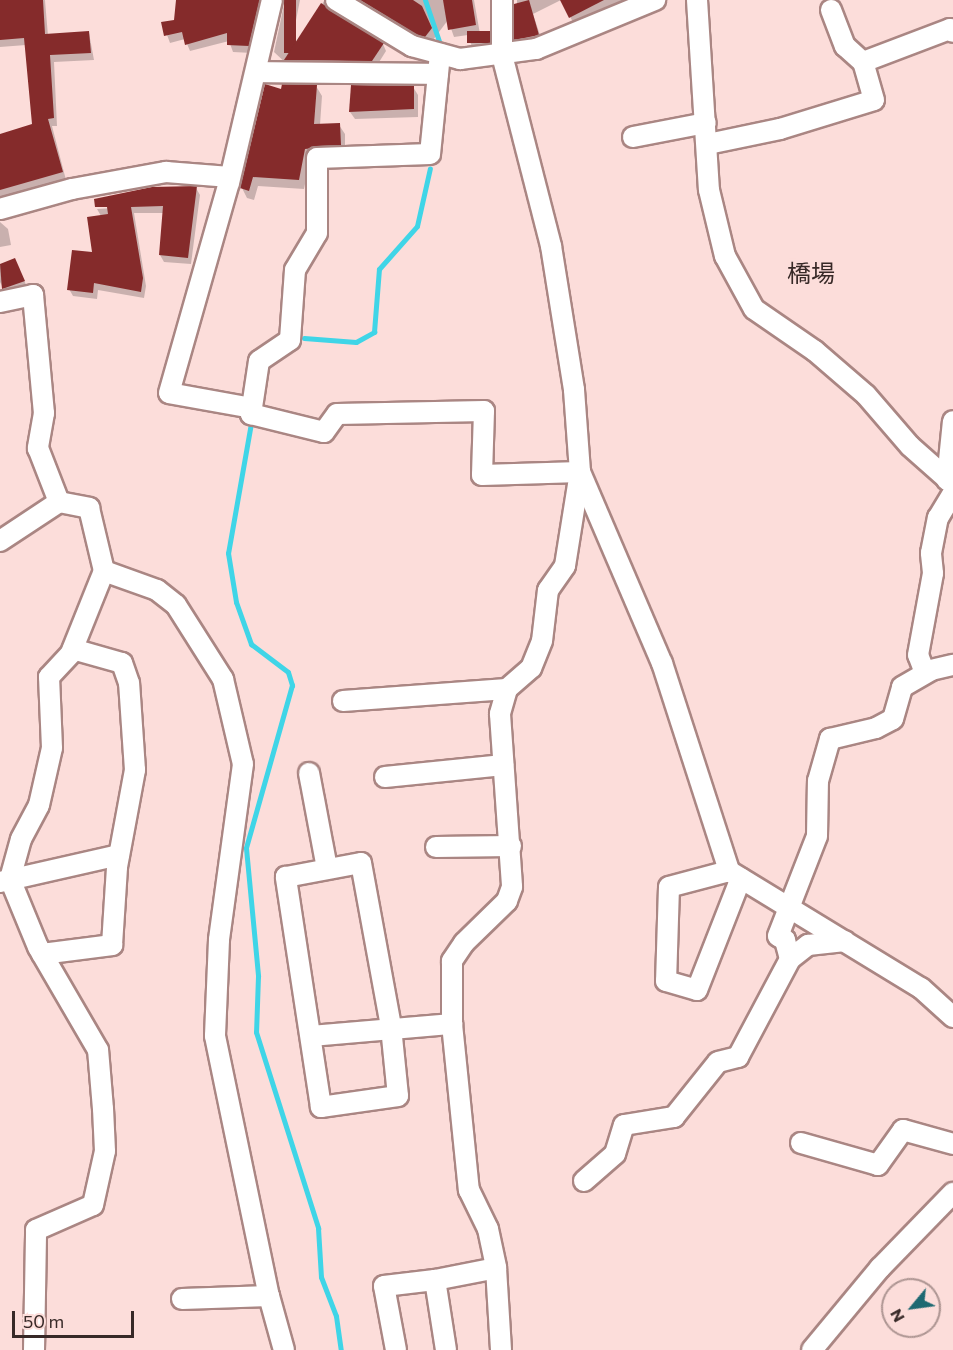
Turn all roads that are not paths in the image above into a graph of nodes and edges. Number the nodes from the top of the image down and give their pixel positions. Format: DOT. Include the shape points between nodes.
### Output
graph roads {
  1 [pos="272,0"];
  2 [pos="336,0"];
  3 [pos="502,0"];
  4 [pos="697,0"];
  5 [pos="648,1"];
  6 [pos="831,10"];
  7 [pos="953,32"];
  8 [pos="440,54"];
  9 [pos="502,55"];
  10 [pos="863,62"];
  11 [pos="256,72"];
  12 [pos="438,74"];
  13 [pos="706,123"];
  14 [pos="633,137"];
  15 [pos="708,144"];
  16 [pos="230,177"];
  17 [pos="0,209"];
  18 [pos="0,303"];
  19 [pos="252,408"];
  20 [pos="953,421"];
  21 [pos="580,472"];
  22 [pos="951,486"];
  23 [pos="60,502"];
  24 [pos="0,541"];
  25 [pos="104,571"];
  26 [pos="73,649"];
  27 [pos="953,665"];
  28 [pos="925,673"];
  29 [pos="507,689"];
  30 [pos="343,701"];
  31 [pos="503,765"];
  32 [pos="309,773"];
  33 [pos="385,777"];
  34 [pos="511,846"];
  35 [pos="436,847"];
  36 [pos="119,855"];
  37 [pos="327,868"];
  38 [pos="735,874"];
  39 [pos="5,880"];
  40 [pos="789,909"];
  41 [pos="844,941"];
  42 [pos="42,954"];
  43 [pos="790,959"];
  44 [pos="953,1017"];
  45 [pos="452,1024"];
  46 [pos="391,1027"];
  47 [pos="311,1036"];
  48 [pos="801,1143"];
  49 [pos="953,1144"];
  50 [pos="584,1181"];
  51 [pos="953,1193"];
  52 [pos="496,1268"];
  53 [pos="435,1280"];
  54 [pos="269,1296"];
  55 [pos="182,1299"];
  56 [pos="34,1350"];
  57 [pos="284,1350"];
  58 [pos="396,1350"];
  59 [pos="446,1350"];
  60 [pos="501,1350"];
  61 [pos="812,1350"];
  1 -- 11 [label="street"];
  2 -- 8 [label="street" via="412,46"];
  3 -- 9 [label="street"];
  4 -- 13 [label="street"];
  5 -- 9 [label="street" via="536,49"];
  6 -- 10 [label="street" via="845,46"];
  7 -- 10 [label="street" via="950,29"];
  8 -- 9 [label="street" via="460,59"];
  8 -- 12 [label="street"];
  9 -- 21 [label="street" via="551,246 574,390"];
  10 -- 15 [label="street" via="874,100 780,129"];
  11 -- 12 [label="street"];
  11 -- 16 [label="street"];
  12 -- 19 [label="street" via="430,154 317,158 317,233 296,270 290,340 260,361"];
  13 -- 14 [label="street"];
  13 -- 15 [label="street"];
  15 -- 22 [label="street" via="709,190 725,256 754,309 815,351 866,395"];
  16 -- 17 [label="street" via="166,172 72,189"];
  16 -- 19 [label="street" via="169,393"];
  18 -- 23 [label="street" via="33,295 44,413 38,448"];
  19 -- 21 [label="street" via="251,414 324,432 337,414 484,411 482,475"];
  20 -- 22 [label="street"];
  21 -- 29 [label="street" via="565,566 548,590 542,641 531,668"];
  21 -- 38 [label="street" via="662,663"];
  22 -- 28 [label="street" via="938,518 931,553 933,573 918,655"];
  23 -- 24 [label="street"];
  23 -- 25 [label="street" via="89,508"];
  25 -- 26 [label="street"];
  25 -- 54 [label="street" via="157,590 176,605 224,679 243,764 219,940 215,1036"];
  26 -- 36 [label="street" via="122,663 129,683 135,770"];
  26 -- 39 [label="street" via="49,677 52,748 39,806"];
  27 -- 28 [label="street"];
  28 -- 40 [label="street" via="902,687 893,719 876,728 830,739 818,781 817,836"];
  29 -- 30 [label="street"];
  29 -- 31 [label="street" via="500,714"];
  31 -- 33 [label="street"];
  31 -- 34 [label="street"];
  32 -- 37 [label="street"];
  34 -- 35 [label="street"];
  34 -- 45 [label="street" via="512,887 507,901 464,943 452,961"];
  36 -- 39 [label="street"];
  36 -- 42 [label="street" via="112,945"];
  37 -- 46 [label="street" via="361,863"];
  37 -- 47 [label="street" via="286,877"];
  38 -- 38 [label="street" via="698,990 666,981 669,887"];
  38 -- 40 [label="street"];
  39 -- 42 [label="street"];
  40 -- 41 [label="street"];
  40 -- 43 [label="street" via="778,936 785,940"];
  41 -- 43 [label="street" via="808,945"];
  41 -- 44 [label="street" via="921,988"];
  42 -- 56 [label="street" via="98,1050 105,1151 93,1205 36,1230"];
  43 -- 50 [label="street" via="738,1057 718,1062 674,1117 624,1125 615,1154"];
  45 -- 46 [label="street"];
  45 -- 52 [label="street" via="469,1190 488,1229"];
  46 -- 47 [label="street"];
  46 -- 47 [label="street" via="398,1096 321,1107"];
  48 -- 49 [label="street" via="878,1165 903,1130"];
  51 -- 61 [label="street" via="880,1268"];
  52 -- 53 [label="street"];
  52 -- 60 [label="street"];
  53 -- 58 [label="street" via="384,1286"];
  53 -- 59 [label="street"];
  54 -- 55 [label="street"];
  54 -- 57 [label="street"];
}
